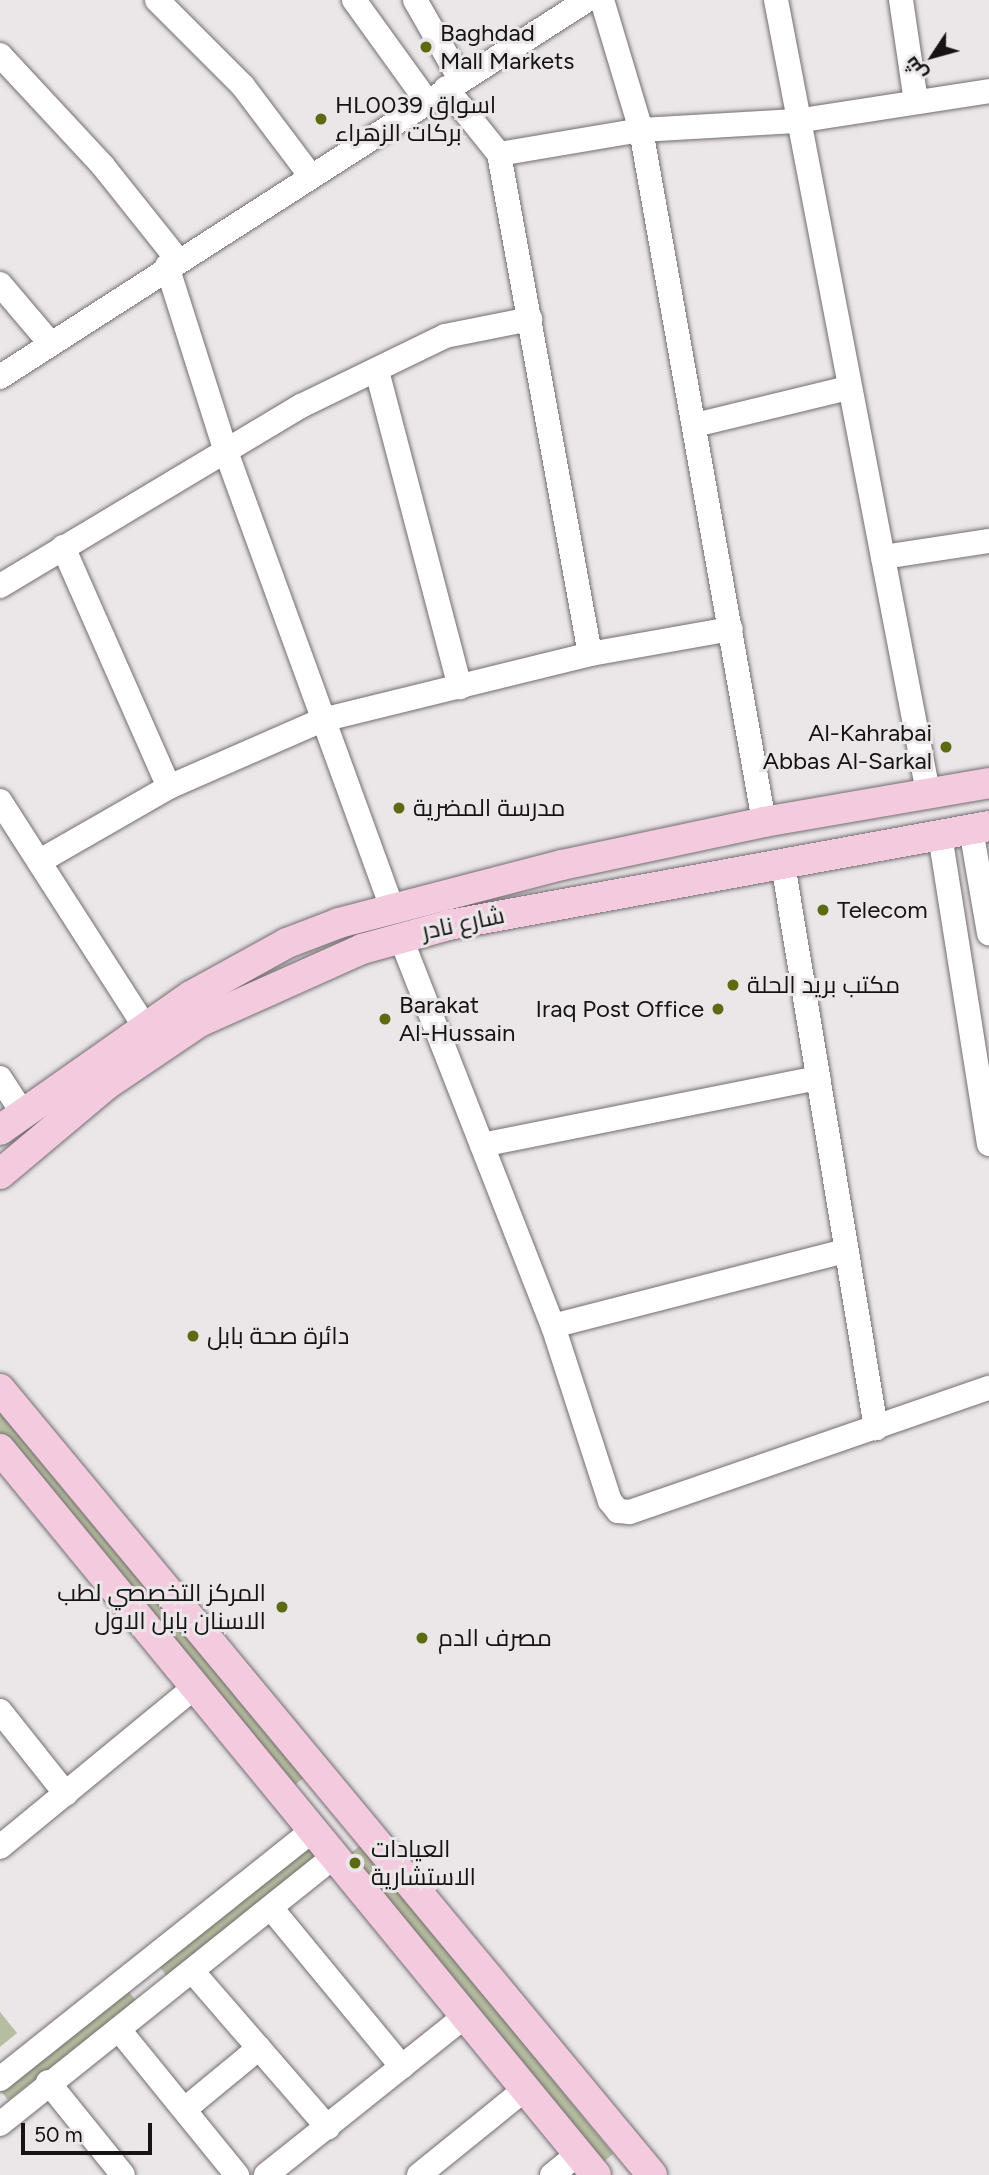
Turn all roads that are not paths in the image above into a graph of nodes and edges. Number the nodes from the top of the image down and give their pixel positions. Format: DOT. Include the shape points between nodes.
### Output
graph roads {
  1 [pos="157,0"];
  2 [pos="354,0"];
  3 [pos="415,0"];
  4 [pos="587,0"];
  5 [pos="601,0"];
  6 [pos="776,0"];
  7 [pos="901,0"];
  8 [pos="0,55"];
  9 [pos="444,89"];
  10 [pos="989,91"];
  11 [pos="916,102"];
  12 [pos="796,121"];
  13 [pos="641,130"];
  14 [pos="499,153"];
  15 [pos="310,175"];
  16 [pos="172,263"];
  17 [pos="0,284"];
  18 [pos="530,319"];
  19 [pos="50,343"];
  20 [pos="377,371"];
  21 [pos="0,377"];
  22 [pos="848,388"];
  23 [pos="695,425"];
  24 [pos="225,449"];
  25 [pos="989,541"];
  26 [pos="63,547"];
  27 [pos="883,557"];
  28 [pos="0,586"];
  29 [pos="731,629"];
  30 [pos="590,654"];
  31 [pos="460,687"];
  32 [pos="321,720"];
  33 [pos="989,783"];
  34 [pos="169,787"];
  35 [pos="928,792"];
  36 [pos="0,801"];
  37 [pos="764,822"];
  38 [pos="980,828"];
  39 [pos="940,835"];
  40 [pos="627,853"];
  41 [pos="40,861"];
  42 [pos="783,864"];
  43 [pos="562,865"];
  44 [pos="946,873"];
  45 [pos="978,873"];
  46 [pos="635,891"];
  47 [pos="567,903"];
  48 [pos="391,906"];
  49 [pos="989,933"];
  50 [pos="400,936"];
  51 [pos="146,1028"];
  52 [pos="0,1078"];
  53 [pos="818,1078"];
  54 [pos="11,1121"];
  55 [pos="989,1144"];
  56 [pos="482,1145"];
  57 [pos="0,1174"];
  58 [pos="846,1251"];
  59 [pos="554,1326"];
  60 [pos="989,1388"];
  61 [pos="0,1389"];
  62 [pos="876,1428"];
  63 [pos="0,1449"];
  64 [pos="195,1687"];
  65 [pos="0,1711"];
  66 [pos="65,1794"];
  67 [pos="313,1830"];
  68 [pos="0,1847"];
  69 [pos="335,1856"];
  70 [pos="271,1908"];
  71 [pos="135,1971"];
  72 [pos="194,1972"];
  73 [pos="157,2000"];
  74 [pos="464,2017"];
  75 [pos="120,2031"];
  76 [pos="259,2048"];
  77 [pos="402,2067"];
  78 [pos="0,2079"];
  79 [pos="48,2082"];
  80 [pos="524,2090"];
  81 [pos="185,2109"];
  82 [pos="0,2124"];
  83 [pos="328,2128"];
  84 [pos="627,2164"];
  85 [pos="587,2165"];
  86 [pos="123,2175"];
  87 [pos="237,2175"];
  88 [pos="266,2175"];
  89 [pos="420,2175"];
  90 [pos="552,2175"];
  91 [pos="652,2175"];
  1 -- 15 [label="street" via="243,86"];
  2 -- 9 [label="street"];
  3 -- 9 [label="street"];
  4 -- 9 [label="street"];
  5 -- 13 [label="street"];
  6 -- 12 [label="street"];
  7 -- 11 [label="street"];
  8 -- 16 [label="street" via="103,166"];
  9 -- 14 [label="street"];
  9 -- 15 [label="street"];
  10 -- 11 [label="street"];
  11 -- 12 [label="street"];
  12 -- 13 [label="street"];
  12 -- 22 [label="street"];
  13 -- 14 [label="street"];
  13 -- 23 [label="street"];
  14 -- 18 [label="street"];
  15 -- 16 [label="street"];
  16 -- 19 [label="street"];
  16 -- 24 [label="street"];
  17 -- 19 [label="street"];
  18 -- 20 [label="street" via="446,336"];
  18 -- 30 [label="street"];
  19 -- 21 [label="street"];
  20 -- 24 [label="street" via="301,406"];
  20 -- 31 [label="street"];
  22 -- 23 [label="street"];
  22 -- 27 [label="street"];
  23 -- 29 [label="street"];
  24 -- 26 [label="street"];
  24 -- 32 [label="street"];
  25 -- 27 [label="street"];
  26 -- 28 [label="street"];
  26 -- 34 [label="street"];
  27 -- 35 [label="street"];
  29 -- 30 [label="street"];
  29 -- 37 [label="street"];
  30 -- 31 [label="street"];
  31 -- 32 [label="street"];
  32 -- 34 [label="street"];
  32 -- 48 [label="street"];
  33 -- 35 [label="main road, شارع نادر"];
  34 -- 41 [label="street"];
  35 -- 37 [label="main road, شارع نادر"];
  36 -- 41 [label="street"];
  37 -- 40 [label="main road, شارع نادر"];
  38 -- 39 [label="main road, شارع نادر"];
  38 -- 45 [label="street"];
  39 -- 42 [label="main road, شارع نادر"];
  39 -- 44 [label="street"];
  40 -- 43 [label="main road, شارع نادر"];
  40 -- 46 [label="main road" via="625,877"];
  41 -- 51 [label="street"];
  42 -- 46 [label="main road, شارع نادر"];
  42 -- 53 [label="street"];
  43 -- 47 [label="main road" via="572,879"];
  43 -- 48 [label="main road, شارع نادر"];
  44 -- 45 [label="street" via="961,866"];
  44 -- 55 [label="street"];
  45 -- 49 [label="street"];
  46 -- 47 [label="main road, شارع نادر"];
  47 -- 50 [label="main road, شارع نادر"];
  48 -- 51 [label="main road, شارع نادر" via="287,943 238,968"];
  50 -- 56 [label="street"];
  50 -- 57 [label="main road, شارع نادر" via="324,963 199,1022 106,1085"];
  51 -- 54 [label="main road, شارع نادر"];
  52 -- 54 [label="street"];
  53 -- 56 [label="street"];
  53 -- 58 [label="street"];
  56 -- 59 [label="street"];
  58 -- 59 [label="street"];
  58 -- 62 [label="street"];
  59 -- 62 [label="street" via="610,1501 618,1511 630,1512"];
  60 -- 62 [label="street"];
  61 -- 84 [label="main road"];
  63 -- 64 [label="main road"];
  64 -- 66 [label="street"];
  64 -- 67 [label="main road"];
  65 -- 66 [label="street"];
  66 -- 68 [label="street"];
  67 -- 69 [label="main road"];
  67 -- 71 [label="street"];
  69 -- 70 [label="street"];
  69 -- 74 [label="main road"];
  70 -- 72 [label="street"];
  70 -- 77 [label="street"];
  71 -- 73 [label="street"];
  71 -- 78 [label="street"];
  72 -- 73 [label="street"];
  72 -- 76 [label="street"];
  73 -- 75 [label="street"];
  74 -- 77 [label="street"];
  74 -- 80 [label="main road"];
  75 -- 79 [label="street"];
  75 -- 81 [label="street"];
  76 -- 81 [label="street"];
  76 -- 83 [label="street"];
  77 -- 83 [label="street"];
  79 -- 82 [label="street"];
  79 -- 86 [label="street"];
  80 -- 85 [label="main road"];
  80 -- 89 [label="street"];
  81 -- 87 [label="street"];
  83 -- 88 [label="street"];
  84 -- 91 [label="main road"];
  85 -- 90 [label="street"];
}
